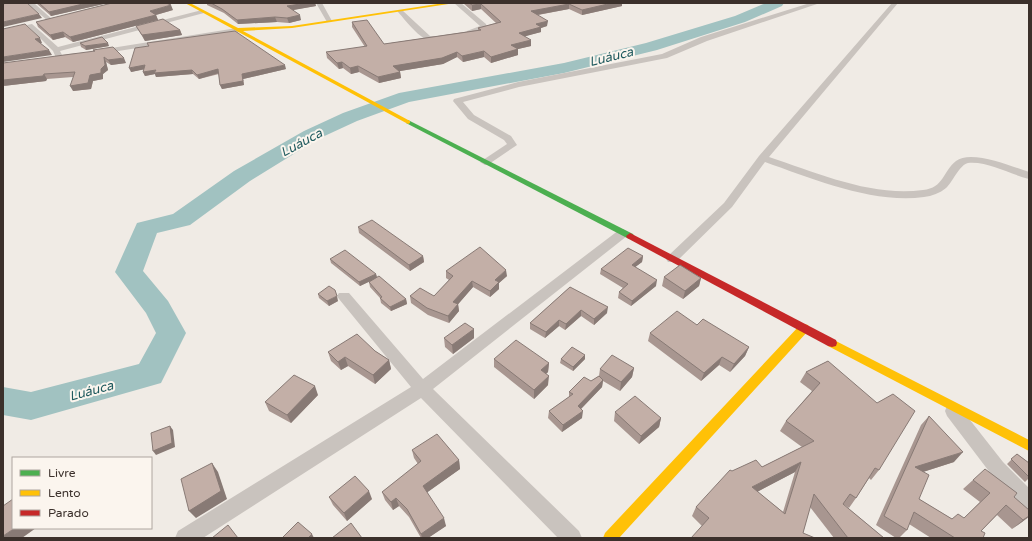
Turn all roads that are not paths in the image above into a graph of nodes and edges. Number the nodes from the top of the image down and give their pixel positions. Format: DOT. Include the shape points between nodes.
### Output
graph roads {
  1 [pos="30,3"];
  2 [pos="187,3"];
  3 [pos="319,3"];
  4 [pos="453,3"];
  5 [pos="457,3"];
  6 [pos="817,3"];
  7 [pos="896,3"];
  8 [pos="400,11"];
  9 [pos="202,12"];
  10 [pos="329,21"];
  11 [pos="292,26"];
  12 [pos="236,30"];
  13 [pos="267,47"];
  14 [pos="56,50"];
  15 [pos="762,158"];
  16 [pos="485,162"];
  17 [pos="1029,176"];
  18 [pos="623,233"];
  19 [pos="672,259"];
  20 [pos="344,296"];
  21 [pos="804,328"];
  22 [pos="422,389"];
  23 [pos="947,403"];
  24 [pos="1029,446"];
  25 [pos="1029,501"];
  26 [pos="185,538"];
  27 [pos="572,538"];
  28 [pos="610,538"];
  1 -- 14 [label="street"];
  2 -- 9 [label="main road"];
  3 -- 10 [label="street"];
  4 -- 8 [label="main road"];
  5 -- 8 [label="street" via="484,27 481,30 437,40 429,39"];
  6 -- 16 [label="street" via="704,39 664,56 518,85 457,101 471,117 508,138 512,145"];
  7 -- 15 [label="street"];
  8 -- 10 [label="main road"];
  9 -- 12 [label="main road"];
  9 -- 14 [label="street"];
  10 -- 11 [label="main road"];
  11 -- 12 [label="main road"];
  11 -- 13 [label="main road" via="272,36"];
  12 -- 13 [label="main road"];
  12 -- 14 [label="street" via="57,58"];
  13 -- 16 [label="main road"];
  15 -- 17 [label="street" via="840,184 875,192 899,194 936,192 945,186 959,163 967,160"];
  15 -- 19 [label="street" via="728,205"];
  16 -- 18 [label="main road"];
  18 -- 19 [label="main road"];
  18 -- 22 [label="street"];
  19 -- 21 [label="main road"];
  20 -- 22 [label="street"];
  21 -- 23 [label="main road"];
  21 -- 28 [label="main road"];
  22 -- 26 [label="street"];
  22 -- 27 [label="street"];
  23 -- 24 [label="main road"];
  23 -- 25 [label="street" via="997,468"];
}
